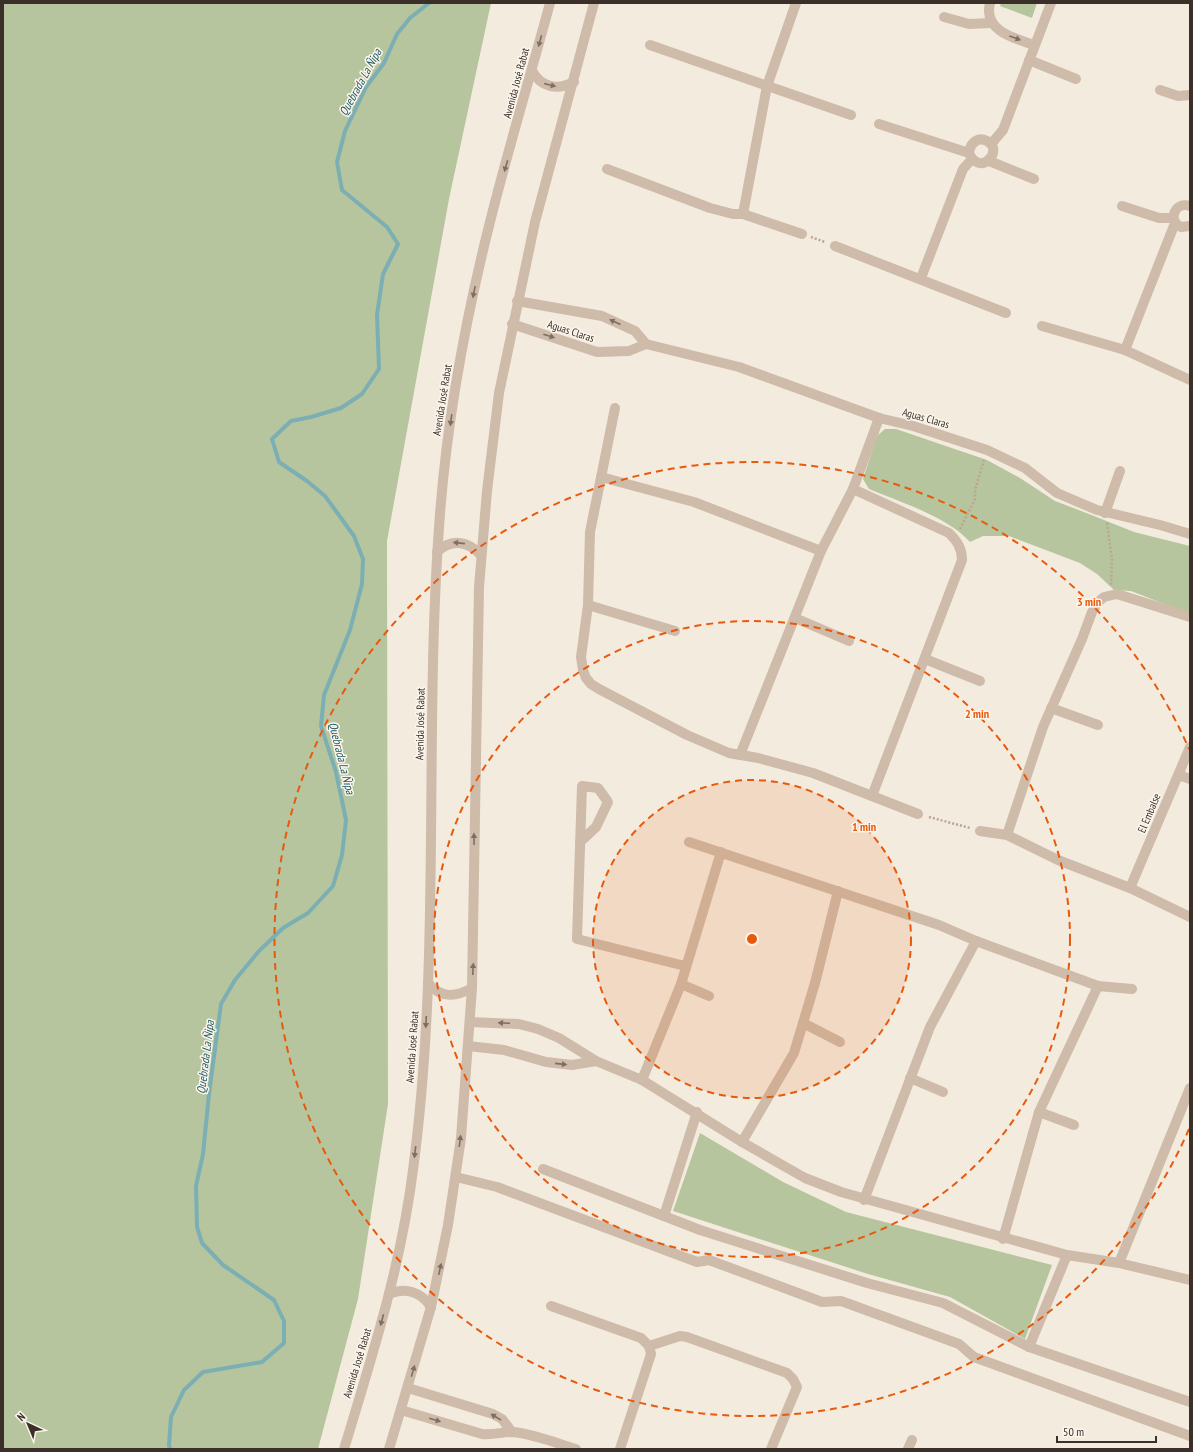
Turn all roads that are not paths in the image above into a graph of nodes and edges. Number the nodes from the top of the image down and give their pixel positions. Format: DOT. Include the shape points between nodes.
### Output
graph roads {
  1 [pos="550,3"];
  2 [pos="594,3"];
  3 [pos="796,3"];
  4 [pos="990,3"];
  5 [pos="1051,3"];
  6 [pos="944,17"];
  7 [pos="991,23"];
  8 [pos="650,44"];
  9 [pos="1034,45"];
  10 [pos="1029,60"];
  11 [pos="532,71"];
  12 [pos="1076,79"];
  13 [pos="574,82"];
  14 [pos="766,86"];
  15 [pos="1160,90"];
  16 [pos="1190,95"];
  17 [pos="851,115"];
  18 [pos="879,124"];
  19 [pos="991,144"];
  20 [pos="971,156"];
  21 [pos="989,161"];
  22 [pos="606,169"];
  23 [pos="1034,179"];
  24 [pos="1122,206"];
  25 [pos="1190,206"];
  26 [pos="743,214"];
  27 [pos="1174,221"];
  28 [pos="1190,226"];
  29 [pos="802,234"];
  30 [pos="835,246"];
  31 [pos="921,278"];
  32 [pos="517,301"];
  33 [pos="1006,313"];
  34 [pos="512,324"];
  35 [pos="1042,326"];
  36 [pos="646,344"];
  37 [pos="1125,350"];
  38 [pos="1190,380"];
  39 [pos="615,408"];
  40 [pos="879,418"];
  41 [pos="1120,471"];
  42 [pos="601,477"];
  43 [pos="853,489"];
  44 [pos="1104,513"];
  45 [pos="1190,534"];
  46 [pos="822,551"];
  47 [pos="437,552"];
  48 [pos="481,555"];
  49 [pos="588,605"];
  50 [pos="1190,617"];
  51 [pos="795,618"];
  52 [pos="675,631"];
  53 [pos="849,641"];
  54 [pos="925,659"];
  55 [pos="980,681"];
  56 [pos="1051,708"];
  57 [pos="1098,725"];
  58 [pos="1190,747"];
  59 [pos="740,754"];
  60 [pos="1178,775"];
  61 [pos="1190,780"];
  62 [pos="872,796"];
  63 [pos="918,814"];
  64 [pos="980,831"];
  65 [pos="1007,835"];
  66 [pos="580,842"];
  67 [pos="689,842"];
  68 [pos="721,852"];
  69 [pos="1130,888"];
  70 [pos="838,891"];
  71 [pos="1190,917"];
  72 [pos="976,941"];
  73 [pos="685,966"];
  74 [pos="428,983"];
  75 [pos="681,984"];
  76 [pos="1098,986"];
  77 [pos="472,988"];
  78 [pos="1132,989"];
  79 [pos="709,996"];
  80 [pos="470,1022"];
  81 [pos="803,1023"];
  82 [pos="840,1042"];
  83 [pos="468,1046"];
  84 [pos="596,1061"];
  85 [pos="910,1078"];
  86 [pos="642,1080"];
  87 [pos="1190,1088"];
  88 [pos="943,1092"];
  89 [pos="697,1112"];
  90 [pos="1040,1112"];
  91 [pos="1074,1125"];
  92 [pos="742,1142"];
  93 [pos="543,1169"];
  94 [pos="456,1177"];
  95 [pos="864,1200"];
  96 [pos="664,1216"];
  97 [pos="1003,1239"];
  98 [pos="1067,1255"];
  99 [pos="1119,1263"];
  100 [pos="1190,1280"];
  101 [pos="389,1294"];
  102 [pos="551,1306"];
  103 [pos="431,1307"];
  104 [pos="649,1346"];
  105 [pos="1029,1347"];
  106 [pos="408,1388"];
  107 [pos="1190,1402"];
  108 [pos="401,1410"];
  109 [pos="512,1432"];
  110 [pos="1190,1436"];
  111 [pos="344,1449"];
  112 [pos="390,1449"];
  113 [pos="576,1449"];
  114 [pos="620,1449"];
  115 [pos="772,1449"];
  1 -- 11 [label="street, Avenida José Rabat, one-way"];
  2 -- 13 [label="street"];
  3 -- 14 [label="street"];
  4 -- 7 [label="street"];
  5 -- 9 [label="street"];
  6 -- 7 [label="street" via="969,24"];
  7 -- 9 [label="street, one-way" via="1009,36"];
  8 -- 14 [label="street"];
  9 -- 10 [label="street"];
  10 -- 12 [label="street"];
  10 -- 19 [label="street" via="1003,130"];
  11 -- 13 [label="street, one-way" via="541,82 550,87 565,86"];
  11 -- 47 [label="street, Avenida José Rabat, one-way" via="475,285 453,408"];
  13 -- 32 [label="street" via="542,191"];
  14 -- 17 [label="street"];
  14 -- 26 [label="street"];
  15 -- 16 [label="street" via="1178,96"];
  18 -- 20 [label="street"];
  19 -- 20 [label="street" via="980,139 974,142 970,147"];
  19 -- 21 [label="street" via="993,149"];
  20 -- 21 [label="street" via="977,162"];
  20 -- 31 [label="street" via="963,169"];
  21 -- 23 [label="street"];
  22 -- 26 [label="street" via="710,208"];
  24 -- 27 [label="street"];
  25 -- 27 [label="street" via="1185,205 1175,210"];
  26 -- 29 [label="street"];
  27 -- 28 [label="street" via="1181,227"];
  27 -- 37 [label="street"];
  30 -- 31 [label="street"];
  31 -- 33 [label="street"];
  32 -- 34 [label="street"];
  36 -- 32 [label="street, Aguas Claras, one-way" via="635,331 602,316"];
  34 -- 36 [label="street, Aguas Claras, one-way" via="597,352 629,351"];
  34 -- 48 [label="street" via="500,393"];
  35 -- 37 [label="street"];
  36 -- 40 [label="street, Aguas Claras" via="739,367"];
  37 -- 38 [label="street"];
  39 -- 42 [label="street"];
  40 -- 43 [label="street"];
  40 -- 44 [label="street, Aguas Claras" via="987,450 1025,468 1057,493"];
  41 -- 44 [label="street"];
  42 -- 46 [label="street" via="694,502"];
  42 -- 49 [label="street" via="590,532"];
  43 -- 46 [label="street"];
  43 -- 54 [label="street" via="949,533 962,551 962,560"];
  44 -- 45 [label="street, Aguas Claras"];
  46 -- 51 [label="street"];
  48 -- 47 [label="street, one-way" via="472,547 460,542 447,544"];
  47 -- 74 [label="street, Avenida José Rabat" via="433,640"];
  77 -- 48 [label="street, one-way" via="477,638"];
  49 -- 52 [label="street"];
  49 -- 59 [label="street" via="581,657 583,670 591,684 687,735"];
  50 -- 56 [label="street" via="1128,596 1111,594 1098,602"];
  51 -- 53 [label="street"];
  51 -- 59 [label="street"];
  54 -- 55 [label="street"];
  54 -- 62 [label="street"];
  56 -- 57 [label="street"];
  56 -- 65 [label="street"];
  58 -- 60 [label="street, El Embalse"];
  59 -- 62 [label="street" via="813,773"];
  60 -- 61 [label="street"];
  60 -- 69 [label="street, El Embalse"];
  62 -- 63 [label="street"];
  64 -- 65 [label="street"];
  65 -- 69 [label="street" via="1058,860"];
  66 -- 66 [label="street" via="582,786 598,788 608,802 596,827"];
  66 -- 73 [label="street" via="577,939"];
  67 -- 68 [label="street"];
  68 -- 70 [label="street"];
  68 -- 73 [label="street"];
  69 -- 71 [label="street"];
  70 -- 72 [label="street" via="939,925"];
  70 -- 81 [label="street"];
  72 -- 76 [label="street"];
  72 -- 85 [label="street" via="930,1027"];
  73 -- 75 [label="street"];
  74 -- 77 [label="street" via="436,991 451,996"];
  74 -- 101 [label="street, Avenida José Rabat, one-way" via="415,1158"];
  75 -- 79 [label="street"];
  75 -- 86 [label="street"];
  76 -- 78 [label="street"];
  76 -- 90 [label="street"];
  77 -- 80 [label="street"];
  80 -- 83 [label="street"];
  84 -- 80 [label="street, one-way" via="538,1029 519,1024"];
  81 -- 82 [label="street"];
  81 -- 92 [label="street" via="794,1053"];
  83 -- 84 [label="street, one-way" via="504,1050 546,1062 572,1065"];
  94 -- 83 [label="street, one-way"];
  84 -- 86 [label="street"];
  85 -- 88 [label="street"];
  85 -- 95 [label="street"];
  86 -- 89 [label="street"];
  87 -- 99 [label="street"];
  89 -- 92 [label="street"];
  89 -- 96 [label="street"];
  90 -- 91 [label="street"];
  90 -- 97 [label="street"];
  92 -- 95 [label="street" via="805,1178"];
  93 -- 96 [label="street"];
  103 -- 94 [label="street, one-way" via="441,1266"];
  94 -- 110 [label="street" via="497,1187 697,1262 709,1260 822,1302 841,1301 959,1344 974,1357"];
  95 -- 97 [label="street"];
  96 -- 105 [label="street" via="700,1230 867,1283 943,1303"];
  97 -- 98 [label="street"];
  98 -- 99 [label="street"];
  98 -- 105 [label="street"];
  99 -- 100 [label="street"];
  101 -- 103 [label="street" via="414,1292"];
  101 -- 111 [label="street, Avenida José Rabat, one-way"];
  102 -- 104 [label="street" via="641,1338"];
  106 -- 103 [label="street, one-way"];
  104 -- 114 [label="street" via="651,1354"];
  104 -- 115 [label="street" via="687,1336 787,1373 797,1387"];
  105 -- 107 [label="street"];
  106 -- 108 [label="street"];
  109 -- 106 [label="street, one-way" via="502,1419 493,1414"];
  108 -- 109 [label="street, one-way" via="482,1434"];
  108 -- 112 [label="street"];
  109 -- 113 [label="street"];
}
